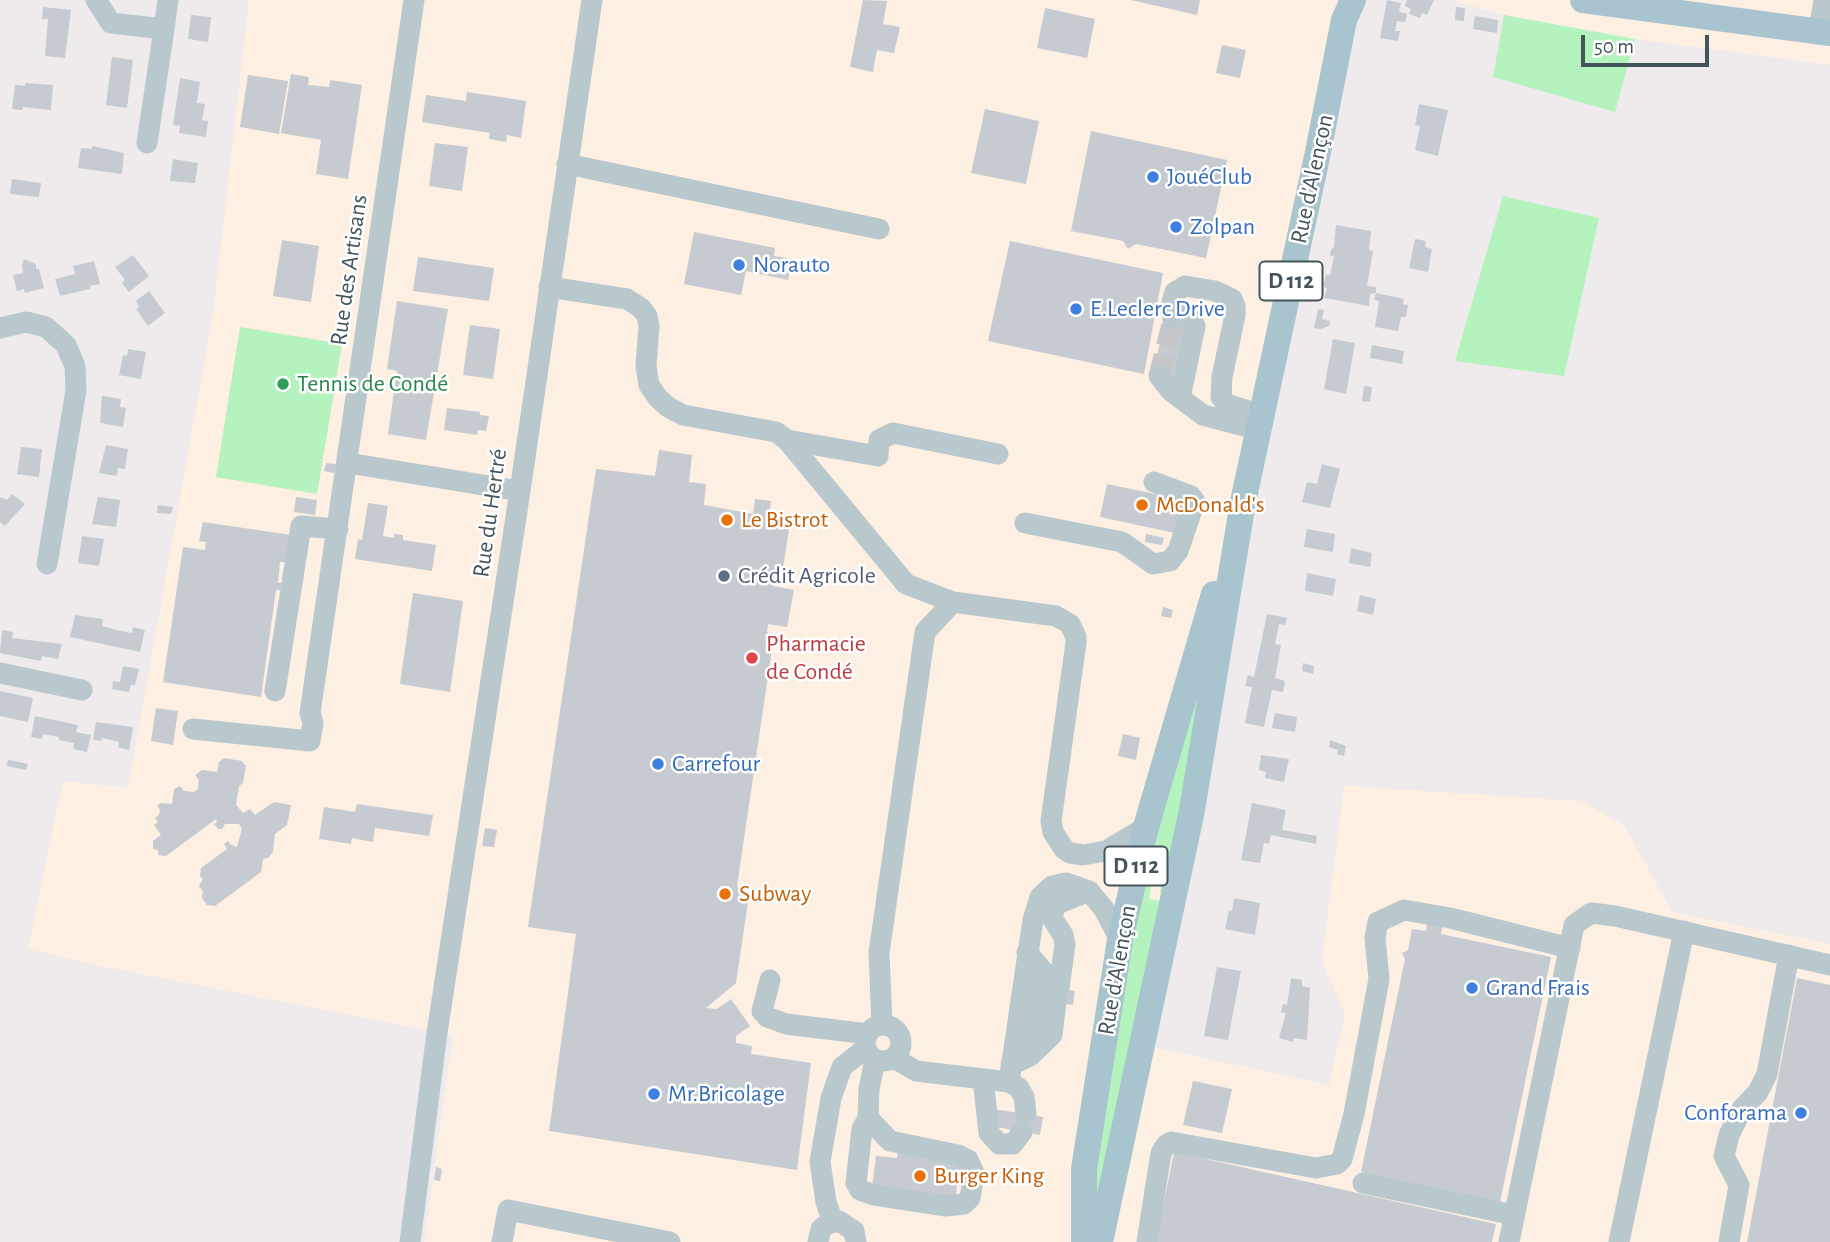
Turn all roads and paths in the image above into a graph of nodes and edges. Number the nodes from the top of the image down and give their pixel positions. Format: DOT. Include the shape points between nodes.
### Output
graph roads {
  1 [pos="96,0"];
  2 [pos="168,0"];
  3 [pos="414,0"];
  4 [pos="592,0"];
  5 [pos="1583,0"];
  6 [pos="1824,0"];
  7 [pos="1345,7"];
  8 [pos="1693,8"];
  9 [pos="164,29"];
  10 [pos="1825,33"];
  11 [pos="147,143"];
  12 [pos="567,164"];
  13 [pos="879,229"];
  14 [pos="549,286"];
  15 [pos="0,328"];
  16 [pos="1159,376"];
  17 [pos="1180,398"];
  18 [pos="1261,423"];
  19 [pos="788,440"];
  20 [pos="998,454"];
  21 [pos="348,463"];
  22 [pos="1154,482"];
  23 [pos="520,491"];
  24 [pos="1243,502"];
  25 [pos="1025,523"];
  26 [pos="338,529"];
  27 [pos="47,564"];
  28 [pos="953,602"];
  29 [pos="0,673"];
  30 [pos="82,690"];
  31 [pos="275,691"];
  32 [pos="193,729"];
  33 [pos="1146,827"];
  34 [pos="1088,891"];
  35 [pos="1684,931"];
  36 [pos="1120,940"];
  37 [pos="1570,948"];
  38 [pos="1027,952"];
  39 [pos="1789,955"];
  40 [pos="1830,965"];
  41 [pos="770,980"];
  42 [pos="1049,994"];
  43 [pos="877,1045"];
  44 [pos="1017,1068"];
  45 [pos="983,1079"];
  46 [pos="867,1118"];
  47 [pos="1363,1183"];
  48 [pos="1514,1215"];
  49 [pos="833,1222"];
  50 [pos="410,1242"];
  51 [pos="502,1242"];
  52 [pos="670,1242"];
  53 [pos="818,1242"];
  54 [pos="856,1242"];
  55 [pos="1084,1242"];
  56 [pos="1100,1242"];
  57 [pos="1147,1242"];
  58 [pos="1509,1242"];
  59 [pos="1619,1242"];
  60 [pos="1729,1242"];
  1 -- 9 [label="street" via="111,23"];
  2 -- 9 [label="street"];
  3 -- 21 [label="street, Rue des Artisans"];
  4 -- 12 [label="street, Rue du Hertré"];
  5 -- 8 [label="main road"];
  6 -- 10 [label="street"];
  7 -- 18 [label="main road, Rue d'Alençon / D 112"];
  8 -- 10 [label="main road"];
  9 -- 11 [label="street"];
  12 -- 13 [label="street"];
  12 -- 14 [label="street, Rue du Hertré"];
  14 -- 19 [label="street" via="627,299 641,307 649,326 649,384 668,407 683,415 776,432"];
  14 -- 23 [label="street, Rue du Hertré"];
  15 -- 27 [label="street" via="26,322 46,327 66,345 75,366 76,390"];
  16 -- 17 [label="street"];
  17 -- 18 [label="street" via="1203,415"];
  17 -- 18 [label="street" via="1195,326 1173,311 1175,292 1185,286 1215,291 1232,299 1235,306 1221,397"];
  18 -- 24 [label="main road, Rue d'Alençon / D 112"];
  19 -- 20 [label="street" via="878,456 879,440 893,433"];
  19 -- 28 [label="street" via="906,584"];
  21 -- 23 [label="street"];
  21 -- 26 [label="street, Rue des Artisans"];
  22 -- 25 [label="street" via="1194,500 1178,551 1170,561 1153,564 1122,542"];
  23 -- 50 [label="street, Rue du Hertré" via="437,1033"];
  24 -- 33 [label="main road, Rue d'Alençon / D 112"];
  24 -- 56 [label="main road, Rue d'Alençon / D 112" via="1192,810"];
  26 -- 31 [label="street" via="300,526"];
  26 -- 32 [label="street, Rue des Artisans" via="310,713 310,741"];
  28 -- 33 [label="street" via="1056,616 1073,630 1076,643 1051,821 1058,841 1070,853 1083,855 1105,851"];
  28 -- 43 [label="street" via="925,632 879,953"];
  29 -- 30 [label="street"];
  33 -- 36 [label="main road, Rue d'Alençon / D 112"];
  34 -- 36 [label="street" via="1104,909"];
  34 -- 38 [label="street" via="1066,883 1052,886 1040,897"];
  34 -- 42 [label="street" via="1054,909 1052,918 1065,944"];
  35 -- 37 [label="street" via="1591,913 1574,925"];
  35 -- 39 [label="street"];
  35 -- 59 [label="street"];
  36 -- 55 [label="main road, Rue d'Alençon / D 112" via="1084,1169"];
  37 -- 48 [label="street"];
  37 -- 57 [label="street" via="1404,910 1378,922 1379,979 1342,1159 1316,1168 1171,1142 1161,1153"];
  38 -- 42 [label="street" via="1043,971"];
  38 -- 44 [label="street"];
  39 -- 40 [label="street"];
  39 -- 60 [label="street" via="1766,1074 1758,1092 1742,1109 1724,1156 1739,1185"];
  41 -- 43 [label="street" via="762,1011 767,1017"];
  42 -- 44 [label="street"];
  43 -- 45 [label="street" via="916,1070"];
  43 -- 46 [label="street"];
  43 -- 49 [label="street" via="842,1067 831,1098 820,1163"];
  44 -- 45 [label="street"];
  44 -- 45 [label="street" via="1024,1123 1013,1144 999,1144 989,1133"];
  46 -- 46 [label="street" via="890,1141 968,1160 974,1172 970,1198 964,1204 946,1206 860,1190 856,1183"];
  47 -- 48 [label="street"];
  48 -- 58 [label="street"];
  49 -- 53 [label="street" via="821,1228"];
  49 -- 54 [label="street" via="850,1226"];
  51 -- 52 [label="street" via="508,1210"];
}
